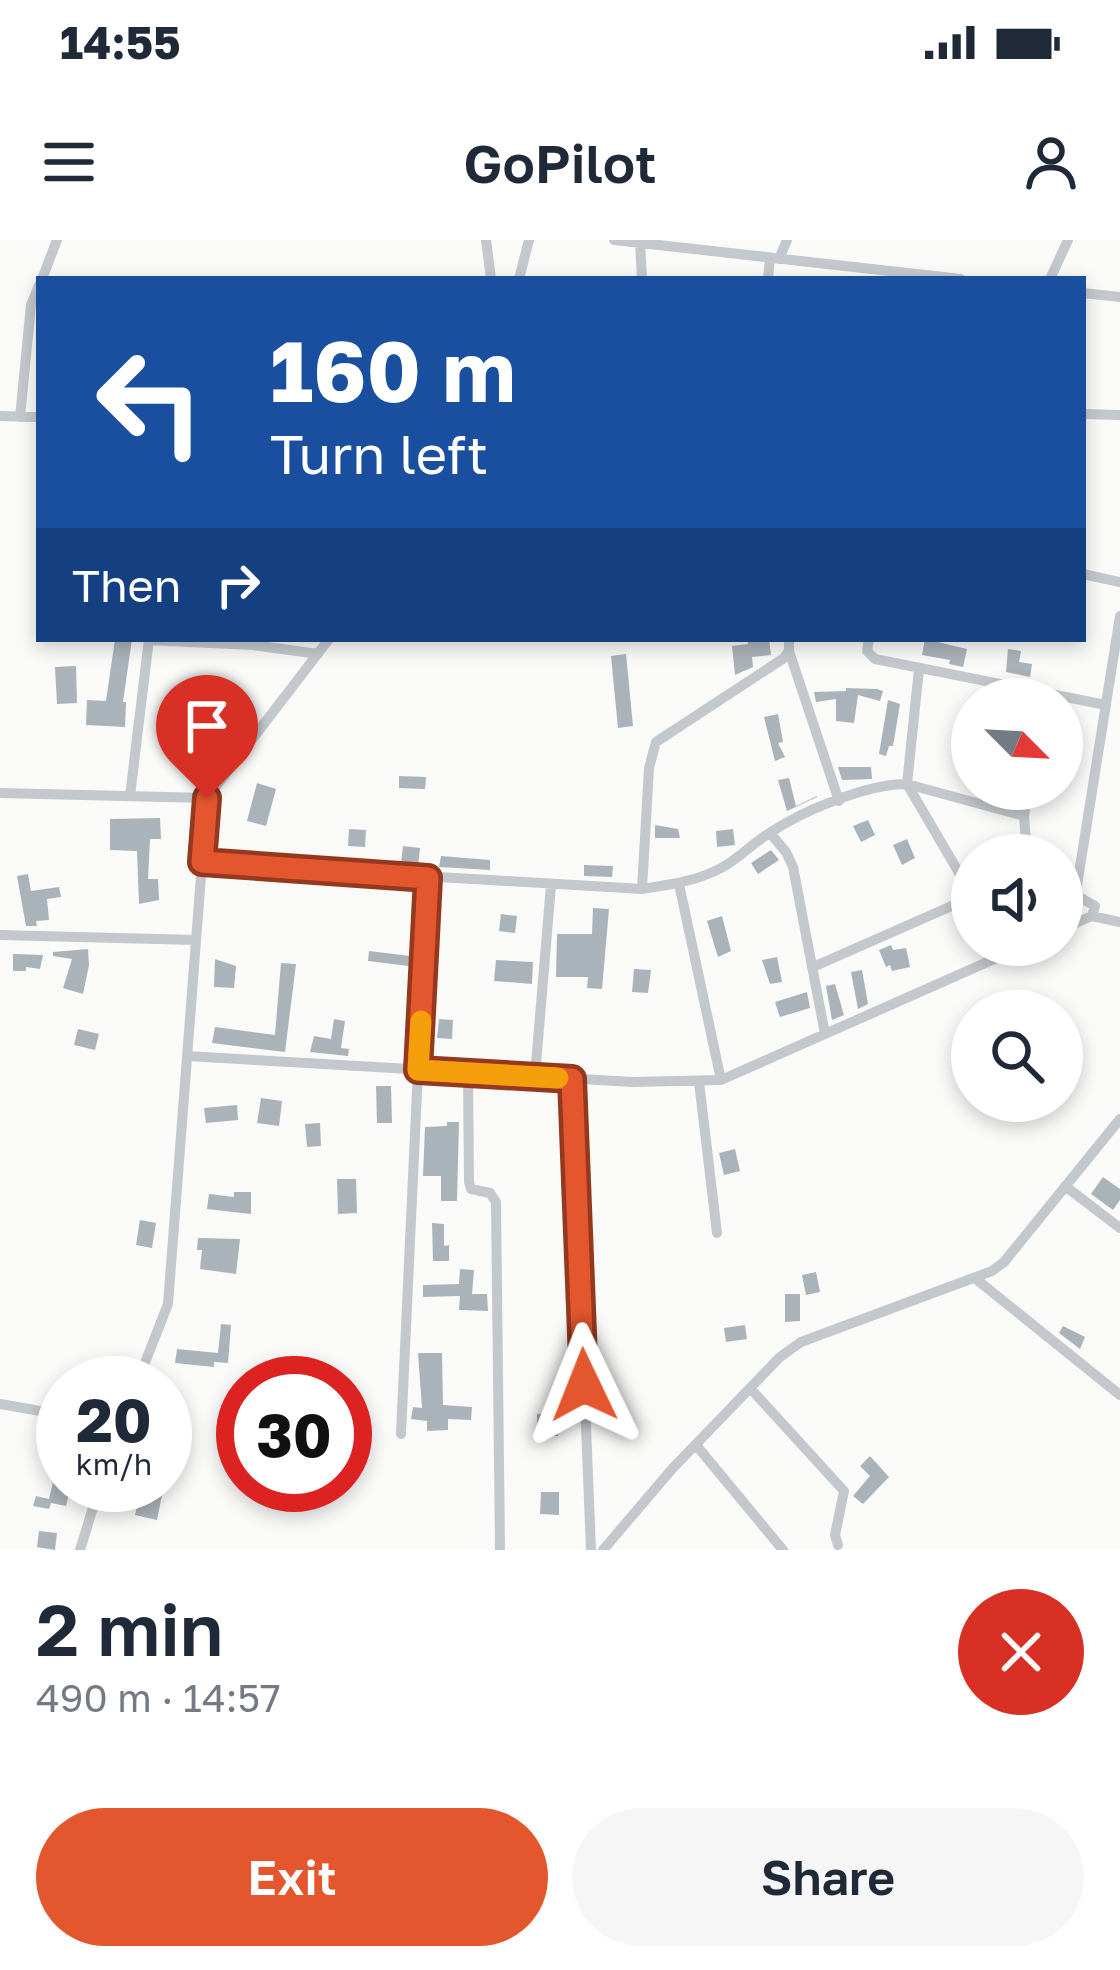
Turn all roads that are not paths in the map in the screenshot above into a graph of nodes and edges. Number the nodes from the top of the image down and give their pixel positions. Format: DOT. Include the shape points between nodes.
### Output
graph roads {
  1 [pos="57,240"];
  2 [pos="486,240"];
  3 [pos="529,240"];
  4 [pos="614,240"];
  5 [pos="787,240"];
  6 [pos="1068,240"];
  7 [pos="640,243"];
  8 [pos="775,258"];
  9 [pos="43,276"];
  10 [pos="491,276"];
  11 [pos="520,276"];
  12 [pos="642,276"];
  13 [pos="769,276"];
  14 [pos="900,276"];
  15 [pos="1051,276"];
  16 [pos="1086,293"];
  17 [pos="36,294"];
  18 [pos="1120,297"];
  19 [pos="1086,414"];
  20 [pos="1120,415"];
  21 [pos="0,416"];
  22 [pos="20,417"];
  23 [pos="36,417"];
  24 [pos="1086,575"];
  25 [pos="1120,583"];
  26 [pos="1120,616"];
  27 [pos="148,642"];
  28 [pos="200,642"];
  29 [pos="327,642"];
  30 [pos="869,642"];
  31 [pos="789,645"];
  32 [pos="317,654"];
  33 [pos="919,669"];
  34 [pos="960,678"];
  35 [pos="1083,702"];
  36 [pos="1106,705"];
  37 [pos="907,784"];
  38 [pos="0,793"];
  39 [pos="130,796"];
  40 [pos="207,798"];
  41 [pos="839,801"];
  42 [pos="1025,810"];
  43 [pos="1024,816"];
  44 [pos="770,832"];
  45 [pos="1026,834"];
  46 [pos="1083,848"];
  47 [pos="951,860"];
  48 [pos="202,862"];
  49 [pos="428,878"];
  50 [pos="680,884"];
  51 [pos="551,885"];
  52 [pos="642,889"];
  53 [pos="1083,901"];
  54 [pos="951,905"];
  55 [pos="1092,916"];
  56 [pos="1083,920"];
  57 [pos="1120,922"];
  58 [pos="0,934"];
  59 [pos="196,940"];
  60 [pos="979,966"];
  61 [pos="813,967"];
  62 [pos="825,1034"];
  63 [pos="187,1056"];
  64 [pos="418,1070"];
  65 [pos="468,1073"];
  66 [pos="536,1076"];
  67 [pos="572,1079"];
  68 [pos="721,1080"];
  69 [pos="699,1082"];
  70 [pos="1120,1119"];
  71 [pos="1065,1186"];
  72 [pos="1120,1228"];
  73 [pos="717,1233"];
  74 [pos="976,1279"];
  75 [pos="147,1356"];
  76 [pos="750,1388"];
  77 [pos="1120,1395"];
  78 [pos="0,1404"];
  79 [pos="36,1410"];
  80 [pos="401,1434"];
  81 [pos="696,1445"];
  82 [pos="92,1512"];
  83 [pos="838,1545"];
  84 [pos="80,1550"];
  85 [pos="500,1550"];
  86 [pos="591,1550"];
  87 [pos="603,1550"];
  88 [pos="783,1550"];
  1 -- 9 [label="street"];
  2 -- 10 [label="street"];
  3 -- 11 [label="street"];
  4 -- 7 [label="street"];
  5 -- 8 [label="street"];
  6 -- 15 [label="street"];
  7 -- 8 [label="street"];
  7 -- 12 [label="street"];
  8 -- 13 [label="street"];
  8 -- 14 [label="street"];
  16 -- 18 [label="street"];
  17 -- 22 [label="street"];
  19 -- 20 [label="street"];
  21 -- 22 [label="street"];
  22 -- 23 [label="street"];
  24 -- 25 [label="street"];
  26 -- 36 [label="street"];
  27 -- 39 [label="street"];
  28 -- 32 [label="street"];
  29 -- 32 [label="street"];
  30 -- 33 [label="street" via="869,656"];
  31 -- 41 [label="street"];
  31 -- 52 [label="street" via="784,658 656,742"];
  32 -- 40 [label="street"];
  33 -- 34 [label="street"];
  33 -- 37 [label="street"];
  35 -- 36 [label="street"];
  36 -- 46 [label="street"];
  37 -- 41 [label="street"];
  37 -- 43 [label="street"];
  37 -- 47 [label="street"];
  38 -- 39 [label="street"];
  39 -- 40 [label="street"];
  40 -- 48 [label="street"];
  41 -- 44 [label="street"];
  42 -- 43 [label="street"];
  43 -- 45 [label="street"];
  44 -- 50 [label="street" via="720,869"];
  44 -- 61 [label="street" via="793,867"];
  48 -- 49 [label="street"];
  48 -- 59 [label="street"];
  49 -- 51 [label="street"];
  49 -- 64 [label="street"];
  50 -- 52 [label="street"];
  50 -- 68 [label="street"];
  51 -- 52 [label="street"];
  51 -- 66 [label="street"];
  53 -- 55 [label="street" via="1095,906"];
  54 -- 61 [label="street"];
  55 -- 56 [label="street"];
  55 -- 57 [label="street"];
  58 -- 59 [label="street"];
  59 -- 63 [label="street"];
  60 -- 62 [label="street"];
  61 -- 62 [label="street"];
  62 -- 68 [label="street"];
  63 -- 64 [label="street"];
  63 -- 75 [label="street" via="168,1304"];
  64 -- 65 [label="street"];
  64 -- 80 [label="street"];
  65 -- 66 [label="street"];
  65 -- 85 [label="street" via="469,1182 496,1202"];
  66 -- 67 [label="street"];
  67 -- 69 [label="street"];
  67 -- 86 [label="street"];
  68 -- 69 [label="street"];
  69 -- 73 [label="street"];
  70 -- 71 [label="street"];
  71 -- 72 [label="street"];
  71 -- 74 [label="street" via="1004,1262"];
  74 -- 76 [label="street" via="830,1328 801,1342"];
  74 -- 77 [label="street"];
  76 -- 81 [label="street"];
  76 -- 83 [label="street" via="844,1491"];
  78 -- 79 [label="street"];
  81 -- 87 [label="street"];
  81 -- 88 [label="street"];
  82 -- 84 [label="street"];
}
